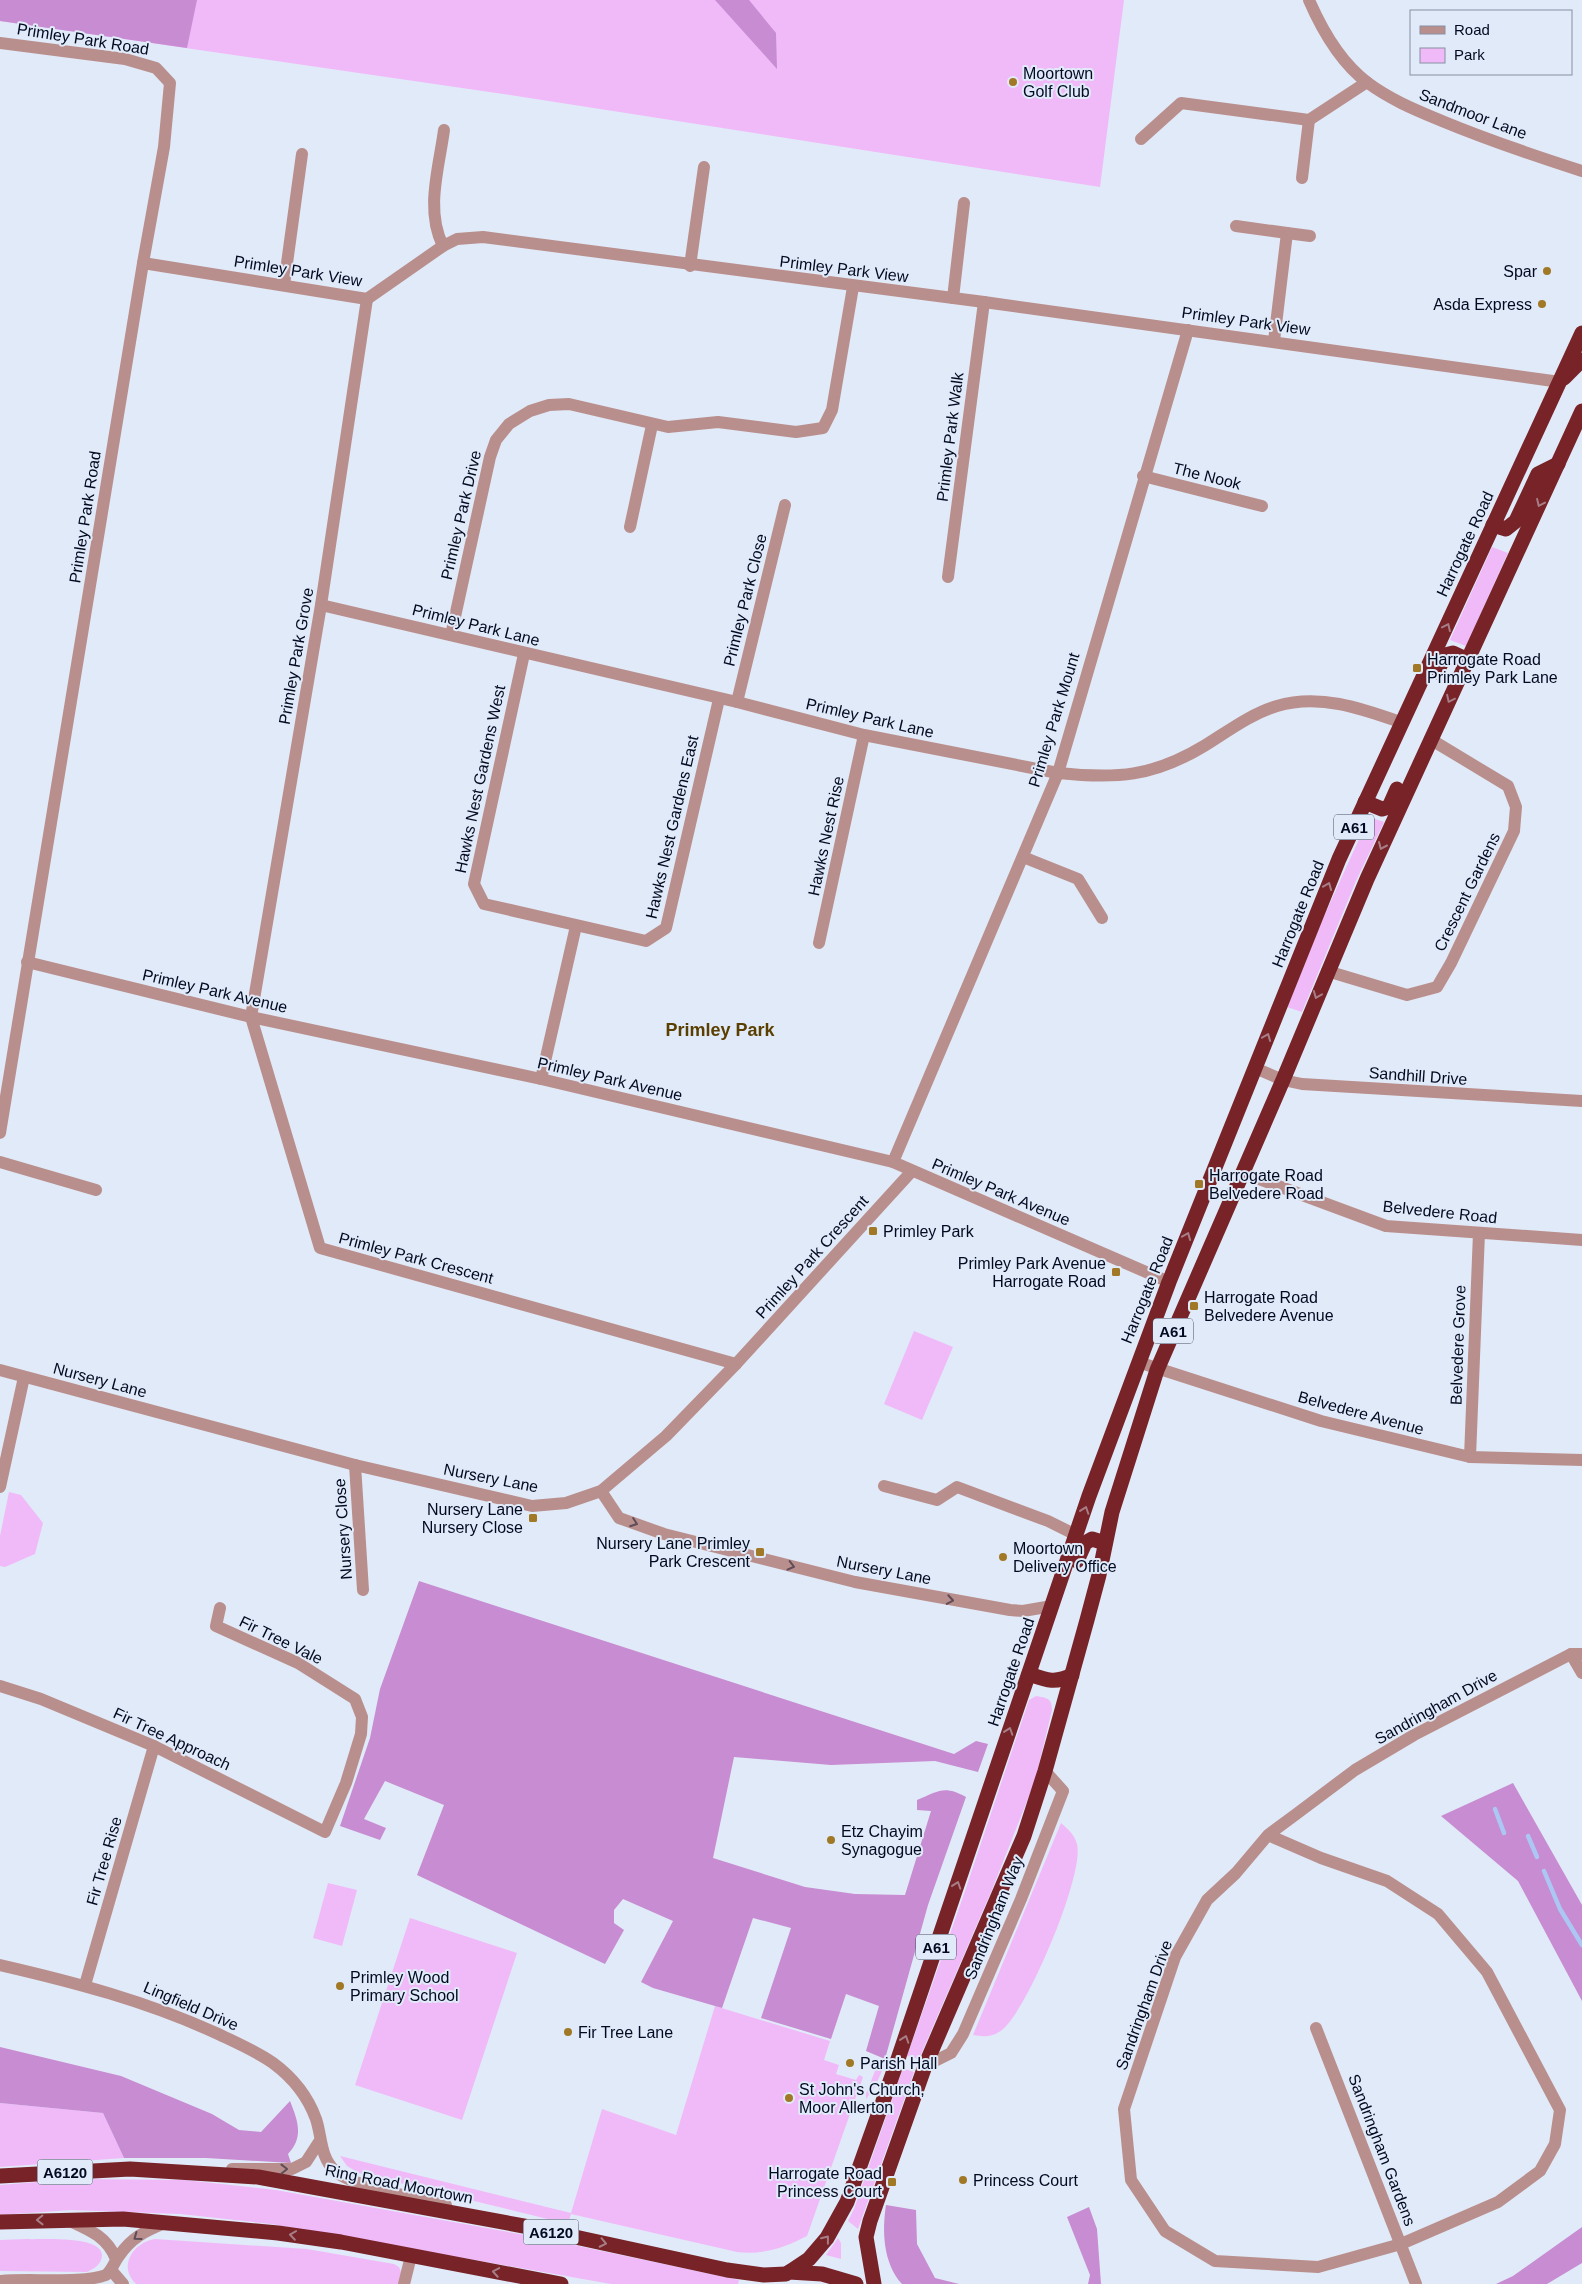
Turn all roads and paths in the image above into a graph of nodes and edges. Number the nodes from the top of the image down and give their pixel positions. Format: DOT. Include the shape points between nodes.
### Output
graph roads {
  1 [pos="1309,0"];
  2 [pos="0,42"];
  3 [pos="1367,82"];
  4 [pos="1310,120"];
  5 [pos="444,130"];
  6 [pos="1141,139"];
  7 [pos="302,154"];
  8 [pos="704,167"];
  9 [pos="1582,171"];
  10 [pos="1302,178"];
  11 [pos="964,203"];
  12 [pos="1236,226"];
  13 [pos="1287,233"];
  14 [pos="1310,236"];
  15 [pos="443,246"];
  16 [pos="143,263"];
  17 [pos="690,266"];
  18 [pos="284,285"];
  19 [pos="853,287"];
  20 [pos="953,298"];
  21 [pos="367,299"];
  22 [pos="984,302"];
  23 [pos="1188,330"];
  24 [pos="1582,333"];
  25 [pos="1274,341"];
  26 [pos="1582,360"];
  27 [pos="1560,382"];
  28 [pos="1582,412"];
  29 [pos="652,425"];
  30 [pos="1558,464"];
  31 [pos="1143,476"];
  32 [pos="785,505"];
  33 [pos="1262,506"];
  34 [pos="1494,525"];
  35 [pos="630,527"];
  36 [pos="948,577"];
  37 [pos="321,605"];
  38 [pos="451,635"];
  39 [pos="524,654"];
  40 [pos="1468,660"];
  41 [pos="720,699"];
  42 [pos="737,702"];
  43 [pos="1403,723"];
  44 [pos="864,735"];
  45 [pos="1430,740"];
  46 [pos="1058,773"];
  47 [pos="1366,802"];
  48 [pos="1023,856"];
  49 [pos="1102,918"];
  50 [pos="576,926"];
  51 [pos="819,943"];
  52 [pos="26,962"];
  53 [pos="1327,971"];
  54 [pos="251,1017"];
  55 [pos="1255,1068"];
  56 [pos="541,1079"];
  57 [pos="1283,1080"];
  58 [pos="1582,1101"];
  59 [pos="0,1133"];
  60 [pos="0,1162"];
  61 [pos="893,1162"];
  62 [pos="912,1171"];
  63 [pos="1243,1173"];
  64 [pos="96,1190"];
  65 [pos="1478,1233"];
  66 [pos="1582,1240"];
  67 [pos="1169,1282"];
  68 [pos="1138,1362"];
  69 [pos="736,1364"];
  70 [pos="0,1370"];
  71 [pos="1157,1370"];
  72 [pos="24,1377"];
  73 [pos="1470,1458"];
  74 [pos="1582,1460"];
  75 [pos="356,1466"];
  76 [pos="884,1486"];
  77 [pos="0,1487"];
  78 [pos="601,1491"];
  79 [pos="1076,1535"];
  80 [pos="1105,1542"];
  81 [pos="1060,1583"];
  82 [pos="363,1590"];
  83 [pos="1052,1606"];
  84 [pos="220,1608"];
  85 [pos="1576,1654"];
  86 [pos="1582,1673"];
  87 [pos="1029,1674"];
  88 [pos="1072,1675"];
  89 [pos="0,1686"];
  90 [pos="154,1746"];
  91 [pos="1045,1770"];
  92 [pos="326,1832"];
  93 [pos="1268,1835"];
  94 [pos="0,1965"];
  95 [pos="85,1985"];
  96 [pos="1316,2028"];
  97 [pos="925,2066"];
  98 [pos="319,2142"];
  99 [pos="130,2170"];
  100 [pos="0,2176"];
  101 [pos="67,2220"];
  102 [pos="0,2222"];
  103 [pos="165,2223"];
  104 [pos="529,2227"];
  105 [pos="1401,2244"];
  106 [pos="411,2256"];
  107 [pos="114,2264"];
  108 [pos="785,2276"];
  109 [pos="0,2281"];
  110 [pos="123,2284"];
  111 [pos="404,2284"];
  112 [pos="561,2284"];
  113 [pos="856,2284"];
  114 [pos="874,2284"];
  115 [pos="1416,2284"];
  1 -- 3 [label="street, Sandmoor Lane" via="1339,54"];
  2 -- 16 [label="street, Primley Park Road" via="125,59 156,68 170,83 164,147"];
  3 -- 4 [label="street"];
  3 -- 9 [label="street, Sandmoor Lane" via="1399,103 1489,140"];
  4 -- 6 [label="street" via="1181,103"];
  4 -- 10 [label="street"];
  5 -- 15 [label="street" via="433,208 435,226"];
  7 -- 18 [label="street"];
  8 -- 17 [label="street"];
  11 -- 20 [label="street"];
  12 -- 13 [label="street"];
  13 -- 14 [label="street"];
  13 -- 25 [label="street"];
  15 -- 17 [label="street, Primley Park View" via="457,239 484,237"];
  15 -- 21 [label="street, Primley Park View"];
  16 -- 18 [label="street, Primley Park View"];
  16 -- 52 [label="street, Primley Park Road"];
  17 -- 19 [label="street, Primley Park View"];
  18 -- 21 [label="street, Primley Park View"];
  19 -- 20 [label="street, Primley Park View"];
  19 -- 29 [label="street, Primley Park Drive" via="832,410 823,428 796,432 732,422 683,427"];
  20 -- 22 [label="street, Primley Park View"];
  21 -- 37 [label="street, Primley Park Grove"];
  22 -- 23 [label="street, Primley Park View"];
  22 -- 36 [label="street, Primley Park Walk"];
  23 -- 25 [label="street, Primley Park View"];
  23 -- 31 [label="street, Primley Park Mount"];
  24 -- 27 [label="highway, Harrogate Road / A61"];
  25 -- 27 [label="street, Primley Park View"];
  26 -- 27 [label="highway"];
  27 -- 34 [label="highway, Harrogate Road / A61"];
  28 -- 30 [label="highway, A61"];
  29 -- 35 [label="street"];
  29 -- 38 [label="street, Primley Park Drive" via="569,404 548,405 530,411 509,424 496,440 490,457"];
  30 -- 34 [label="highway" via="1538,474 1516,522 1506,529"];
  30 -- 40 [label="highway, A61, one-way"];
  31 -- 33 [label="street, The Nook"];
  31 -- 46 [label="street, Primley Park Mount"];
  32 -- 42 [label="street, Primley Park Close"];
  43 -- 34 [label="highway, Harrogate Road / A61, one-way"];
  37 -- 38 [label="street, Primley Park Lane"];
  37 -- 54 [label="street, Primley Park Grove"];
  38 -- 39 [label="street, Primley Park Lane"];
  39 -- 41 [label="street, Primley Park Lane"];
  39 -- 50 [label="street, Hawks Nest Gardens West" via="474,884 484,904"];
  40 -- 43 [label="highway" via="1453,653 1445,655 1416,716"];
  40 -- 45 [label="highway, A61, one-way"];
  41 -- 42 [label="street, Primley Park Lane"];
  41 -- 50 [label="street, Hawks Nest Gardens East" via="666,928 646,941"];
  42 -- 44 [label="street, Primley Park Lane"];
  43 -- 46 [label="street, Primley Park Lane" via="1348,704 1311,702 1278,706 1251,717 1202,748 1162,768 1122,776"];
  43 -- 47 [label="highway, Harrogate Road / A61"];
  44 -- 46 [label="street, Primley Park Lane"];
  44 -- 51 [label="street, Hawks Nest Rise"];
  45 -- 47 [label="highway" via="1416,749 1389,807 1382,809"];
  45 -- 53 [label="highway, A61, one-way"];
  45 -- 53 [label="street, Crescent Gardens" via="1508,786 1516,807 1514,830 1451,963 1436,987 1407,995"];
  46 -- 48 [label="street, Primley Park Mount"];
  55 -- 47 [label="highway, Harrogate Road / A61, one-way" via="1339,859"];
  48 -- 49 [label="street" via="1078,879"];
  48 -- 61 [label="street, Primley Park Mount"];
  50 -- 56 [label="street"];
  52 -- 54 [label="street, Primley Park Avenue"];
  52 -- 59 [label="street, Primley Park Road"];
  53 -- 57 [label="highway, A61, one-way"];
  54 -- 56 [label="street, Primley Park Avenue"];
  54 -- 69 [label="street, Primley Park Crescent" via="320,1248"];
  55 -- 57 [label="street, Sandhill Drive"];
  67 -- 55 [label="highway, Harrogate Road / A61, one-way"];
  56 -- 61 [label="street, Primley Park Avenue"];
  57 -- 58 [label="street, Sandhill Drive" via="1321,1086"];
  57 -- 63 [label="highway, A61"];
  60 -- 64 [label="street"];
  61 -- 62 [label="street, Primley Park Avenue"];
  62 -- 67 [label="street, Primley Park Avenue"];
  62 -- 69 [label="street, Primley Park Crescent"];
  63 -- 65 [label="street, Belvedere Road" via="1386,1226"];
  63 -- 71 [label="highway, A61"];
  65 -- 66 [label="street, Belvedere Road"];
  65 -- 73 [label="street, Belvedere Grove"];
  67 -- 68 [label="highway, Harrogate Road / A61"];
  68 -- 71 [label="street, Belvedere Avenue"];
  79 -- 68 [label="highway, Harrogate Road / A61, one-way"];
  69 -- 78 [label="street, Primley Park Crescent" via="666,1436"];
  70 -- 72 [label="street, Nursery Lane"];
  71 -- 73 [label="street, Belvedere Avenue" via="1321,1421"];
  71 -- 80 [label="highway, A61" via="1124,1470"];
  72 -- 75 [label="street, Nursery Lane"];
  72 -- 77 [label="street"];
  73 -- 74 [label="street, Belvedere Avenue"];
  75 -- 78 [label="street, Nursery Lane" via="532,1506 566,1504"];
  75 -- 82 [label="street, Nursery Close"];
  76 -- 79 [label="street" via="937,1500 956,1487 1048,1521"];
  78 -- 83 [label="street, Nursery Lane, one-way" via="619,1518 673,1537 855,1582 1010,1610"];
  79 -- 81 [label="highway, Harrogate Road / A61"];
  80 -- 81 [label="highway" via="1092,1539 1084,1543 1072,1572"];
  80 -- 88 [label="highway, A61"];
  81 -- 83 [label="highway, Harrogate Road / A61"];
  83 -- 87 [label="highway, Harrogate Road / A61"];
  84 -- 92 [label="street, Fir Tree Vale" via="216,1626 298,1663 355,1700 362,1717 361,1734"];
  85 -- 86 [label="street"];
  85 -- 93 [label="street, Sandringham Drive" via="1481,1699 1355,1770"];
  87 -- 88 [label="highway" via="1060,1682"];
  108 -- 87 [label="highway, Harrogate Road / A61, one-way" via="808,2259 827,2238 847,2202 898,2062"];
  88 -- 91 [label="highway, A61"];
  89 -- 90 [label="street, Fir Tree Approach"];
  90 -- 92 [label="street, Fir Tree Approach"];
  90 -- 95 [label="street, Fir Tree Rise"];
  91 -- 97 [label="highway, A61" via="1024,1836"];
  91 -- 97 [label="street, Sandringham Way" via="1063,1790 1021,1899 964,2034 951,2053"];
  93 -- 105 [label="street, Sandringham Drive" via="1387,1881 1438,1914 1487,1972 1560,2110 1556,2144 1540,2171 1498,2202"];
  93 -- 105 [label="street, Sandringham Drive" via="1207,1900 1175,1957 1124,2109 1131,2180 1165,2231 1215,2261 1318,2267"];
  94 -- 95 [label="street, Lingfield Drive"];
  95 -- 98 [label="street, Lingfield Drive" via="188,2020 272,2062 292,2080 310,2106 316,2119"];
  96 -- 105 [label="street, Sandringham Gardens"];
  97 -- 114 [label="highway, A61" via="866,2237"];
  99 -- 98 [label="street, one-way" via="292,2169 306,2162"];
  98 -- 104 [label="street, Lingfield Drive" via="330,2165 346,2178"];
  99 -- 100 [label="highway, Ring Road Moortown / A6120"];
  99 -- 104 [label="highway, Ring Road Moortown / A6120" via="258,2177"];
  101 -- 102 [label="highway, one-way"];
  101 -- 103 [label="highway"];
  101 -- 107 [label="street" via="102,2237 108,2244"];
  106 -- 103 [label="highway, one-way" via="278,2233"];
  103 -- 107 [label="street, one-way" via="141,2233 126,2244"];
  104 -- 108 [label="highway, Ring Road Moortown / A6120, one-way" via="727,2270"];
  105 -- 115 [label="street, Sandringham Gardens"];
  106 -- 111 [label="street"];
  112 -- 106 [label="highway, one-way"];
  107 -- 109 [label="street" via="94,2281"];
  107 -- 110 [label="street"];
  108 -- 113 [label="highway, Ring Road Moortown" via="822,2274"];
}
